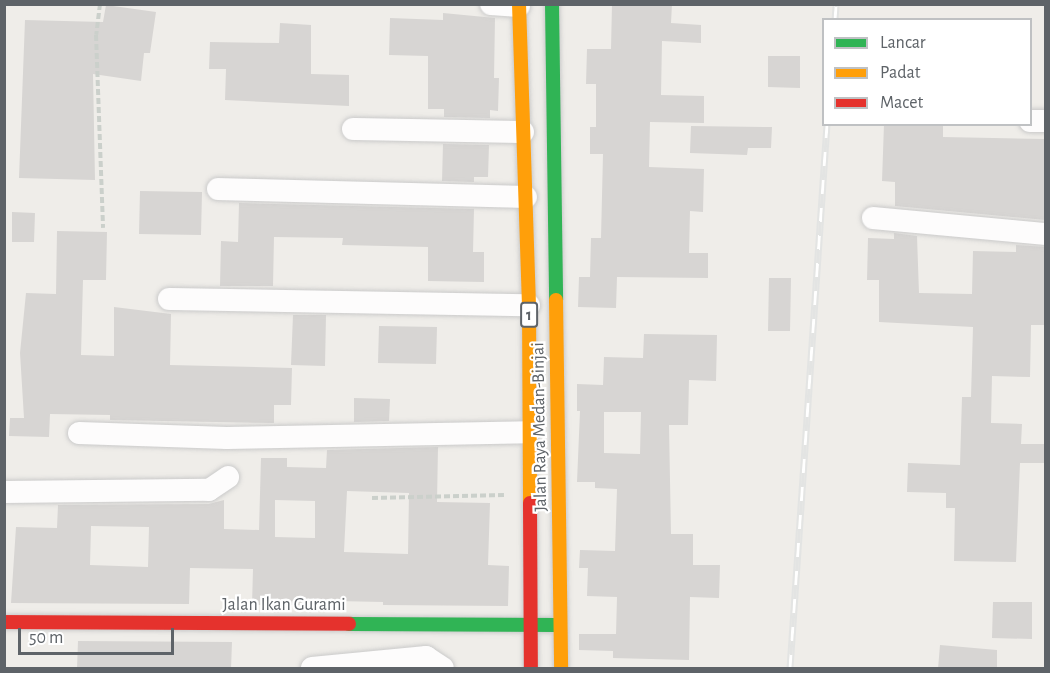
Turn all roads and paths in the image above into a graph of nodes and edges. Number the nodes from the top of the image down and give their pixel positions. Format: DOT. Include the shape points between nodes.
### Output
graph roads {
  1 [pos="100,4"];
  2 [pos="491,4"];
  3 [pos="552,4"];
  4 [pos="519,5"];
  5 [pos="353,129"];
  6 [pos="523,132"];
  7 [pos="218,189"];
  8 [pos="526,197"];
  9 [pos="873,218"];
  10 [pos="103,228"];
  11 [pos="1046,234"];
  12 [pos="169,299"];
  13 [pos="529,305"];
  14 [pos="529,432"];
  15 [pos="80,433"];
  16 [pos="228,477"];
  17 [pos="4,492"];
  18 [pos="529,495"];
  19 [pos="372,498"];
  20 [pos="4,622"];
  21 [pos="531,625"];
  22 [pos="563,625"];
  23 [pos="312,669"];
  24 [pos="443,669"];
  25 [pos="531,669"];
  26 [pos="561,669"];
  1 -- 10 [label="path" via="96,36"];
  2 -- 4 [label="street"];
  3 -- 22 [label="main road, Jalan Raya Medan-Binjai / 1"];
  4 -- 6 [label="main road, Jalan Raya Medan-Binjai / 1"];
  5 -- 6 [label="street"];
  6 -- 8 [label="main road, Jalan Raya Medan-Binjai / 1"];
  7 -- 8 [label="street"];
  8 -- 13 [label="main road, Jalan Raya Medan-Binjai / 1"];
  9 -- 11 [label="street"];
  12 -- 13 [label="street"];
  13 -- 14 [label="main road, Jalan Raya Medan-Binjai / 1"];
  14 -- 15 [label="street" via="227,438"];
  14 -- 18 [label="main road, Jalan Raya Medan-Binjai / 1"];
  16 -- 17 [label="street" via="209,490"];
  18 -- 19 [label="path"];
  18 -- 21 [label="main road, Jalan Raya Medan-Binjai / 1"];
  20 -- 21 [label="main road, Jalan Ikan Gurami"];
  21 -- 22 [label="main road, Jalan Ikan Gurami"];
  21 -- 25 [label="main road, Jalan Raya Medan-Binjai / 1"];
  22 -- 26 [label="main road, Jalan Raya Medan-Binjai / 1"];
  23 -- 24 [label="street" via="426,657"];
}
